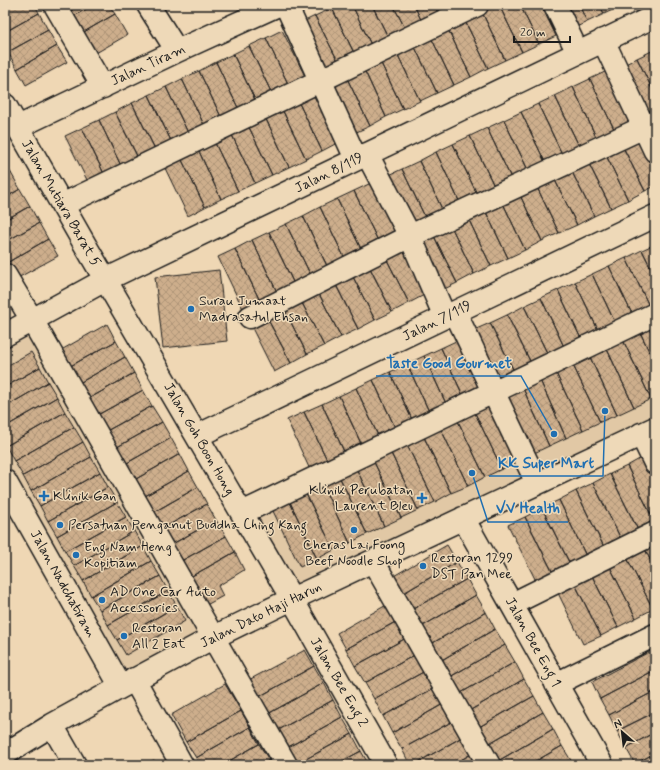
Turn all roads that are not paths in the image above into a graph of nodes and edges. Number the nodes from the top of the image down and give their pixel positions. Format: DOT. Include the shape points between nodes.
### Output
graph roads {
  1 [pos="55,5"];
  2 [pos="148,5"];
  3 [pos="278,5"];
  4 [pos="286,5"];
  5 [pos="477,5"];
  6 [pos="555,5"];
  7 [pos="655,16"];
  8 [pos="604,40"];
  9 [pos="176,52"];
  10 [pos="578,53"];
  11 [pos="320,80"];
  12 [pos="103,86"];
  13 [pos="5,104"];
  14 [pos="649,124"];
  15 [pos="18,127"];
  16 [pos="655,151"];
  17 [pos="362,156"];
  18 [pos="62,204"];
  19 [pos="655,216"];
  20 [pos="410,236"];
  21 [pos="5,275"];
  22 [pos="105,280"];
  23 [pos="655,314"];
  24 [pos="450,315"];
  25 [pos="250,317"];
  26 [pos="32,320"];
  27 [pos="5,335"];
  28 [pos="493,392"];
  29 [pos="648,431"];
  30 [pos="197,436"];
  31 [pos="655,463"];
  32 [pos="5,481"];
  33 [pos="537,483"];
  34 [pos="242,513"];
  35 [pos="463,518"];
  36 [pos="655,533"];
  37 [pos="373,561"];
  38 [pos="292,599"];
  39 [pos="512,604"];
  40 [pos="214,637"];
  41 [pos="654,639"];
  42 [pos="128,683"];
  43 [pos="556,684"];
  44 [pos="52,725"];
  45 [pos="5,754"];
  46 [pos="596,763"];
  47 [pos="75,765"];
  48 [pos="182,765"];
  49 [pos="286,765"];
  50 [pos="386,765"];
  51 [pos="489,765"];
  1 -- 12 [label="street"];
  2 -- 9 [label="street"];
  3 -- 9 [label="street, Jalan Tiram"];
  4 -- 11 [label="street"];
  5 -- 11 [label="street"];
  6 -- 10 [label="street"];
  7 -- 8 [label="street, Jalan 8/119"];
  8 -- 10 [label="street, Jalan 8/119"];
  8 -- 14 [label="street"];
  9 -- 12 [label="street, Jalan Tiram"];
  10 -- 17 [label="street, Jalan 8/119"];
  11 -- 17 [label="street"];
  11 -- 18 [label="street"];
  12 -- 15 [label="street, Jalan Tiram"];
  13 -- 15 [label="street, Jalan Mutiara Barat 5"];
  14 -- 16 [label="street"];
  14 -- 20 [label="street"];
  15 -- 18 [label="street, Jalan Mutiara Barat 5"];
  17 -- 20 [label="street"];
  17 -- 22 [label="street, Jalan 8/119"];
  18 -- 22 [label="street, Jalan Mutiara Barat 5"];
  19 -- 24 [label="street, Jalan 7/119"];
  20 -- 24 [label="street"];
  20 -- 25 [label="street"];
  21 -- 26 [label="street"];
  22 -- 26 [label="street, Jalan 8/119"];
  22 -- 30 [label="street, Jalan Goh Boon Hong"];
  23 -- 28 [label="street"];
  24 -- 28 [label="street"];
  24 -- 30 [label="street, Jalan 7/119"];
  26 -- 27 [label="street, Jalan 8/119"];
  26 -- 40 [label="street"];
  28 -- 33 [label="street"];
  28 -- 34 [label="street"];
  29 -- 31 [label="street"];
  29 -- 33 [label="street, Jalan Dato Haji Harun"];
  30 -- 34 [label="street, Jalan Goh Boon Hong"];
  32 -- 42 [label="street, Jalan Nadchatiram"];
  33 -- 35 [label="street, Jalan Dato Haji Harun"];
  34 -- 38 [label="street, Jalan Goh Boon Hong"];
  35 -- 37 [label="street, Jalan Dato Haji Harun"];
  35 -- 39 [label="street, Jalan Bee Eng 1"];
  36 -- 39 [label="street"];
  37 -- 38 [label="street, Jalan Dato Haji Harun"];
  37 -- 51 [label="street"];
  38 -- 40 [label="street, Jalan Dato Haji Harun"];
  38 -- 50 [label="street, Jalan Bee Eng 2"];
  39 -- 43 [label="street, Jalan Bee Eng 1"];
  40 -- 42 [label="street, Jalan Dato Haji Harun"];
  40 -- 49 [label="street"];
  41 -- 43 [label="street"];
  42 -- 44 [label="street, Jalan Dato Haji Harun"];
  42 -- 48 [label="street, Jalan Nadchatiram"];
  43 -- 46 [label="street, Jalan Bee Eng 1"];
  44 -- 45 [label="street, Jalan Dato Haji Harun"];
  44 -- 47 [label="street"];
}
